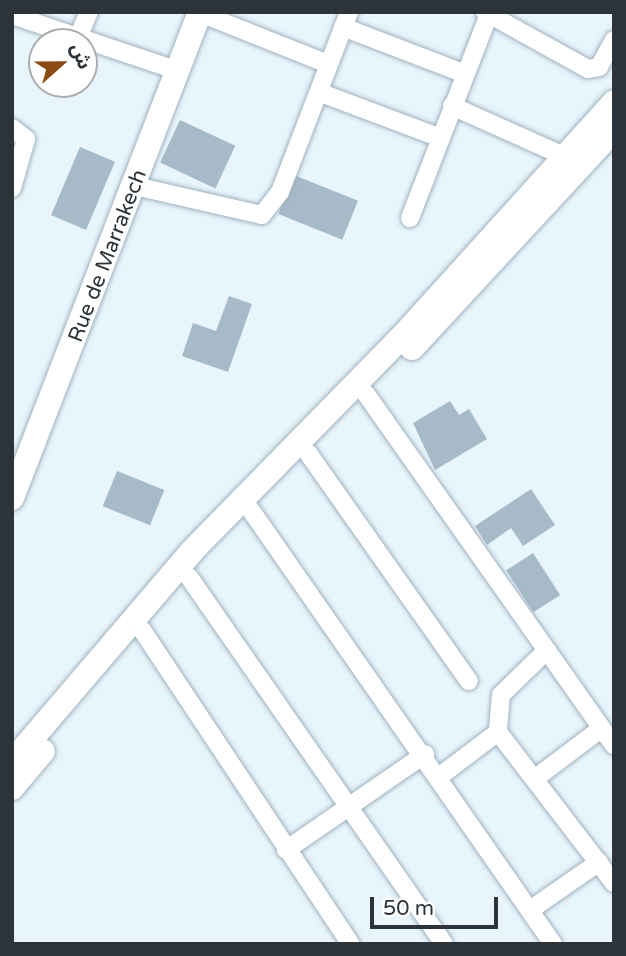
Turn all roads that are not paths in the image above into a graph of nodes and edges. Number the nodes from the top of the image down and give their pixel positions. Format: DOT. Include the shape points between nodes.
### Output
graph roads {
  1 [pos="200,12"];
  2 [pos="487,13"];
  3 [pos="12,15"];
  4 [pos="346,20"];
  5 [pos="46,28"];
  6 [pos="614,40"];
  7 [pos="98,46"];
  8 [pos="328,64"];
  9 [pos="178,71"];
  10 [pos="463,73"];
  11 [pos="321,93"];
  12 [pos="614,102"];
  13 [pos="452,106"];
  14 [pos="12,128"];
  15 [pos="614,130"];
  16 [pos="441,138"];
  17 [pos="564,156"];
  18 [pos="135,186"];
  19 [pos="12,188"];
  20 [pos="410,218"];
  21 [pos="366,394"];
  22 [pos="308,453"];
  23 [pos="12,498"];
  24 [pos="250,509"];
  25 [pos="189,577"];
  26 [pos="142,631"];
  27 [pos="547,650"];
  28 [pos="469,681"];
  29 [pos="602,728"];
  30 [pos="498,732"];
  31 [pos="614,745"];
  32 [pos="425,754"];
  33 [pos="12,762"];
  34 [pos="440,776"];
  35 [pos="537,777"];
  36 [pos="12,788"];
  37 [pos="351,805"];
  38 [pos="286,850"];
  39 [pos="598,862"];
  40 [pos="614,883"];
  41 [pos="530,910"];
  42 [pos="351,944"];
  43 [pos="444,944"];
  44 [pos="553,944"];
  1 -- 8 [label="street"];
  1 -- 9 [label="main road, Rue de Marrakech"];
  2 -- 6 [label="street" via="588,69 599,67"];
  2 -- 10 [label="street"];
  3 -- 5 [label="street"];
  4 -- 8 [label="street"];
  4 -- 10 [label="street"];
  7 -- 9 [label="street"];
  8 -- 11 [label="street"];
  9 -- 18 [label="main road, Rue de Marrakech"];
  10 -- 13 [label="street"];
  11 -- 16 [label="street"];
  11 -- 18 [label="street" via="280,192 262,215"];
  12 -- 17 [label="main road"];
  13 -- 16 [label="street"];
  13 -- 17 [label="street"];
  14 -- 19 [label="street" via="26,139"];
  15 -- 21 [label="main road" via="450,311"];
  16 -- 20 [label="street"];
  17 -- 33 [label="main road" via="411,327 192,551"];
  18 -- 23 [label="main road, Rue de Marrakech"];
  21 -- 22 [label="main road"];
  21 -- 27 [label="street"];
  22 -- 24 [label="main road"];
  22 -- 28 [label="street"];
  24 -- 25 [label="main road"];
  24 -- 32 [label="street"];
  25 -- 26 [label="main road"];
  25 -- 37 [label="street"];
  26 -- 36 [label="main road"];
  26 -- 38 [label="street"];
  27 -- 29 [label="street"];
  27 -- 30 [label="street" via="500,695"];
  29 -- 31 [label="street"];
  29 -- 35 [label="street"];
  30 -- 34 [label="street"];
  30 -- 35 [label="street"];
  32 -- 34 [label="street"];
  32 -- 37 [label="street"];
  34 -- 41 [label="street"];
  35 -- 39 [label="street"];
  37 -- 38 [label="street"];
  37 -- 43 [label="street"];
  38 -- 42 [label="street"];
  39 -- 40 [label="street"];
  39 -- 41 [label="street"];
  41 -- 44 [label="street"];
}
